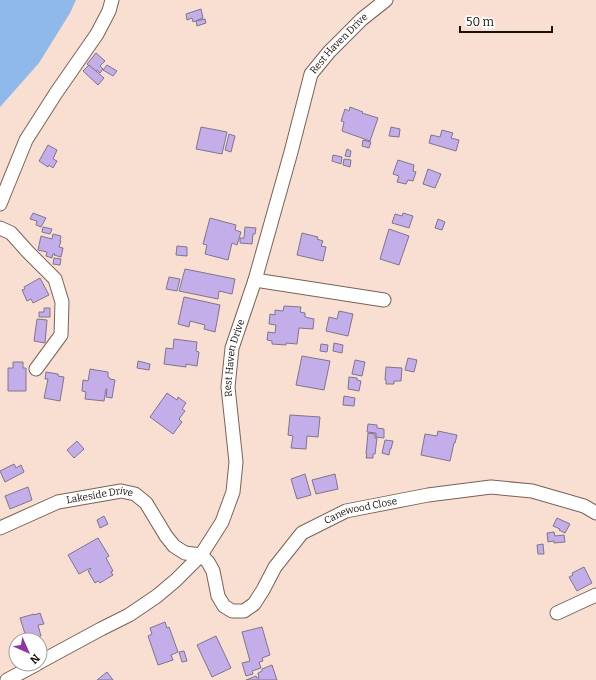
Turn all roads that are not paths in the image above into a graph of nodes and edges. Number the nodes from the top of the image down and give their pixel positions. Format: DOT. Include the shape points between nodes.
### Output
graph roads {
  1 [pos="112,0"];
  2 [pos="386,0"];
  3 [pos="0,204"];
  4 [pos="0,228"];
  5 [pos="255,280"];
  6 [pos="384,300"];
  7 [pos="36,369"];
  8 [pos="596,513"];
  9 [pos="0,528"];
  10 [pos="201,555"];
  11 [pos="596,595"];
  12 [pos="557,613"];
  13 [pos="48,658"];
  14 [pos="22,672"];
  15 [pos="8,680"];
  1 -- 3 [label="street" via="97,34 26,140"];
  2 -- 5 [label="street, Rest Haven Drive" via="362,18 328,52 311,74"];
  4 -- 7 [label="street" via="11,234 55,279 62,302 61,335"];
  5 -- 6 [label="street"];
  5 -- 10 [label="street, Rest Haven Drive" via="232,348 228,387 236,462 233,492 222,522"];
  8 -- 10 [label="street, Canewood Close" via="584,506 532,491 491,487 428,495 346,511 302,533 275,567 254,604 244,611 232,611 224,606 218,596 214,571"];
  9 -- 10 [label="street, Lakeside Drive" via="58,502 121,491 135,494 146,503 174,546 185,553"];
  10 -- 13 [label="street, Rest Haven Drive" via="176,580 146,604"];
  11 -- 12 [label="street"];
  14 -- 15 [label="street"];
}
